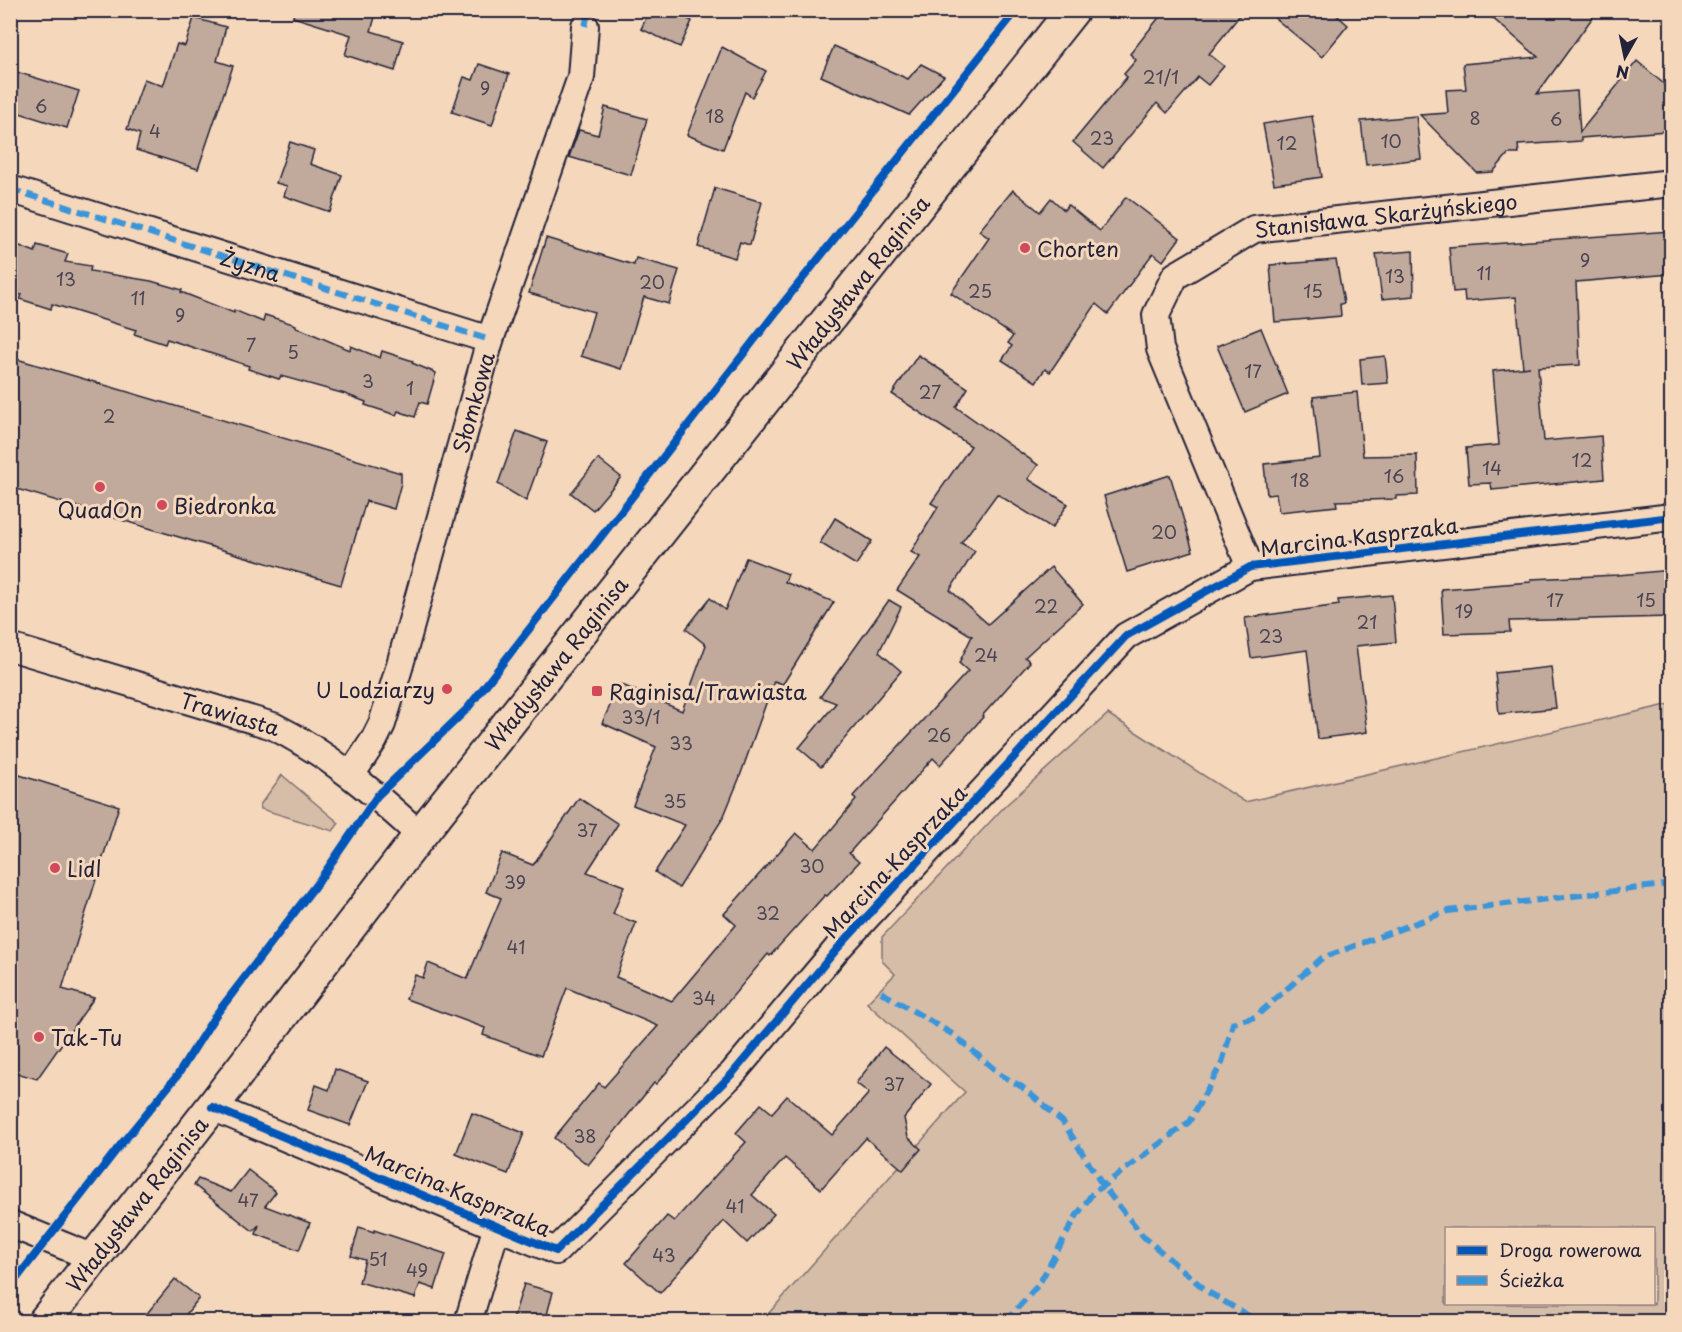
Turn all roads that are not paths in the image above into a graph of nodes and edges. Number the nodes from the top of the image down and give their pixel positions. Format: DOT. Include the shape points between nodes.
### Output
graph roads {
  1 [pos="1073,10"];
  2 [pos="585,26"];
  3 [pos="1671,183"];
  4 [pos="10,189"];
  5 [pos="489,340"];
  6 [pos="1671,517"];
  7 [pos="1250,567"];
  8 [pos="10,647"];
  9 [pos="351,775"];
  10 [pos="420,835"];
  11 [pos="212,1107"];
  12 [pos="10,1224"];
  13 [pos="497,1226"];
  14 [pos="94,1258"];
  15 [pos="44,1322"];
  16 [pos="468,1322"];
  1 -- 10 [label="street, Władysława Raginisa"];
  2 -- 5 [label="street, Słomkowa" via="582,77"];
  3 -- 7 [label="street, Stanisława Skarżyńskiego" via="1254,230 1175,276 1156,315 1160,349"];
  4 -- 5 [label="street, Żyzna"];
  5 -- 9 [label="street, Słomkowa" via="382,724"];
  6 -- 7 [label="street, Marcina Kasprzaka"];
  7 -- 13 [label="street, Marcina Kasprzaka" via="1126,636 837,949 732,1074 556,1251"];
  8 -- 9 [label="street, Trawiasta" via="273,726 302,740"];
  9 -- 10 [label="street, Trawiasta"];
  10 -- 11 [label="street, Władysława Raginisa"];
  11 -- 13 [label="street, Marcina Kasprzaka"];
  11 -- 14 [label="street, Władysława Raginisa"];
  12 -- 14 [label="street"];
  13 -- 16 [label="street"];
  14 -- 15 [label="street, Władysława Raginisa"];
}
